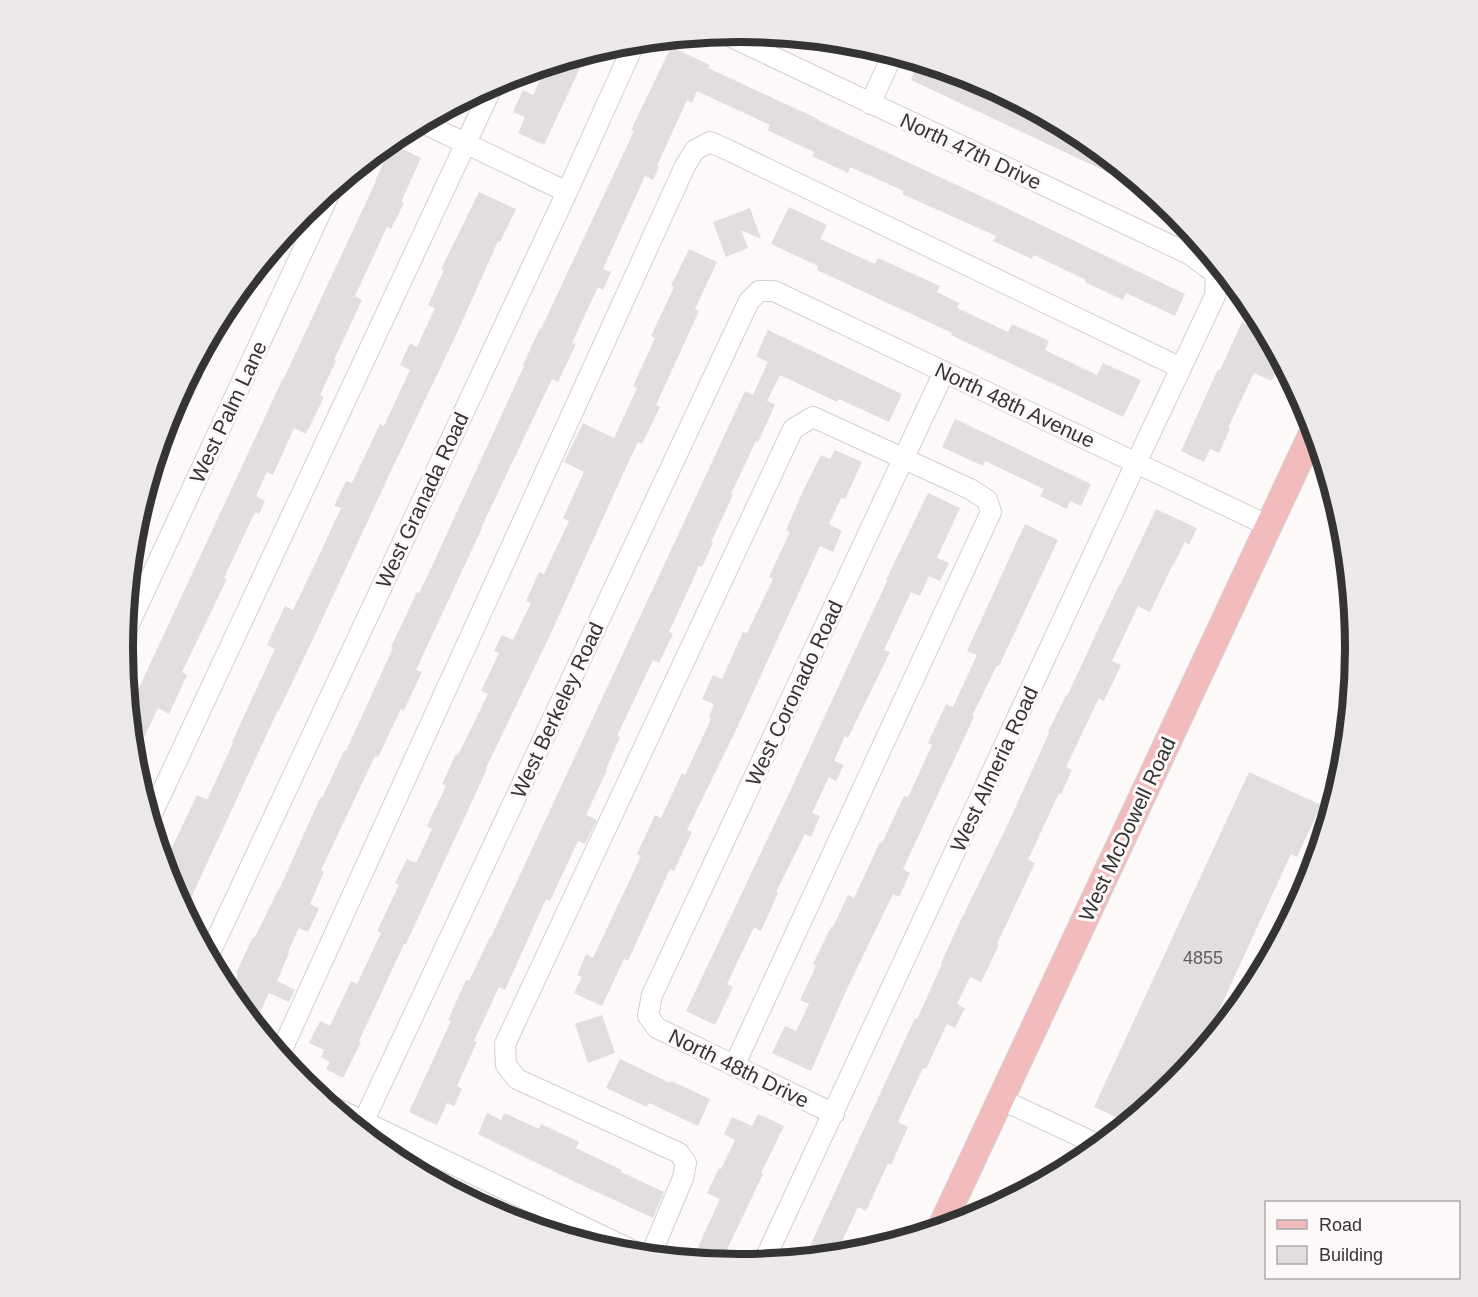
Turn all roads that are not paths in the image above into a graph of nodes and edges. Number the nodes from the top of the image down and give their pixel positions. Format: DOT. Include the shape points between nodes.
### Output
graph roads {
  1 [pos="742,42"];
  2 [pos="630,52"];
  3 [pos="890,62"];
  4 [pos="487,97"];
  5 [pos="870,104"];
  6 [pos="430,126"];
  7 [pos="465,143"];
  8 [pos="567,192"];
  9 [pos="323,208"];
  10 [pos="1216,274"];
  11 [pos="759,291"];
  12 [pos="1181,368"];
  13 [pos="944,372"];
  14 [pos="1308,441"];
  15 [pos="903,459"];
  16 [pos="1136,463"];
  17 [pos="1269,526"];
  18 [pos="134,614"];
  19 [pos="154,809"];
  20 [pos="212,948"];
  21 [pos="648,1016"];
  22 [pos="283,1048"];
  23 [pos="734,1066"];
  24 [pos="1000,1099"];
  25 [pos="834,1114"];
  26 [pos="362,1123"];
  27 [pos="371,1130"];
  28 [pos="1092,1142"];
  29 [pos="945,1219"];
  30 [pos="610,1241"];
  31 [pos="653,1249"];
  32 [pos="767,1254"];
  1 -- 5 [label="street, North 47th Drive"];
  2 -- 8 [label="street, West Granada Road"];
  3 -- 5 [label="street"];
  4 -- 7 [label="street"];
  5 -- 10 [label="street, North 47th Drive" via="1189,254"];
  6 -- 7 [label="street"];
  7 -- 8 [label="street"];
  7 -- 19 [label="street"];
  8 -- 20 [label="street, West Granada Road"];
  9 -- 18 [label="street, West Palm Lane"];
  10 -- 12 [label="street, West Almeria Road" via="1215,296"];
  11 -- 13 [label="street, North 48th Avenue" via="774,291"];
  11 -- 26 [label="street, West Berkeley Road" via="749,301"];
  12 -- 16 [label="street, West Almeria Road"];
  12 -- 22 [label="street" via="728,150 710,142 695,150"];
  13 -- 15 [label="street, West Coronado Road"];
  13 -- 16 [label="street, North 48th Avenue"];
  14 -- 17 [label="main road, West McDowell Road"];
  15 -- 21 [label="street, West Coronado Road" via="652,996"];
  15 -- 23 [label="street" via="970,489 987,500 991,512"];
  15 -- 31 [label="street" via="813,417 793,429 505,1044 506,1065 517,1079 679,1153 686,1163 683,1178"];
  16 -- 17 [label="street, North 48th Avenue"];
  16 -- 25 [label="street, West Almeria Road"];
  17 -- 24 [label="main road, West McDowell Road"];
  21 -- 23 [label="street, North 48th Drive" via="657,1028"];
  23 -- 25 [label="street, North 48th Drive"];
  24 -- 28 [label="street"];
  24 -- 29 [label="main road, West McDowell Road"];
  25 -- 32 [label="street, West Almeria Road"];
  27 -- 30 [label="street"];
}
